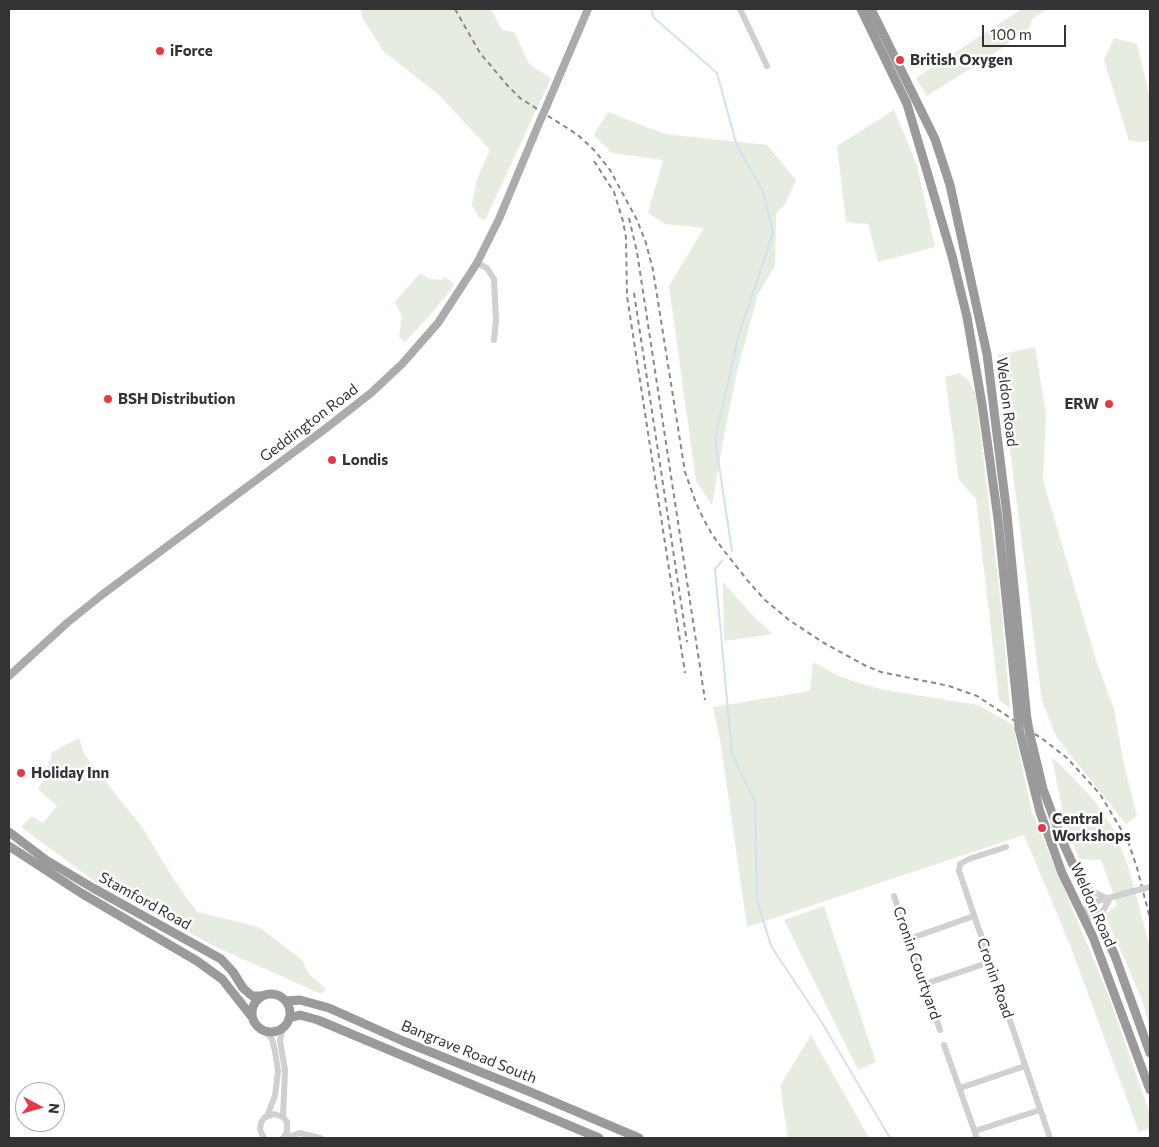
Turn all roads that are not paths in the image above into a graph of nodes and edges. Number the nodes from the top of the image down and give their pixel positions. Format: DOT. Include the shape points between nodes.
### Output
graph roads {
  1 [pos="588,9"];
  2 [pos="740,9"];
  3 [pos="861,9"];
  4 [pos="871,9"];
  5 [pos="768,66"];
  6 [pos="906,89"];
  7 [pos="477,263"];
  8 [pos="494,340"];
  9 [pos="9,676"];
  10 [pos="9,832"];
  11 [pos="9,846"];
  12 [pos="1006,847"];
  13 [pos="1082,882"];
  14 [pos="1150,887"];
  15 [pos="894,896"];
  16 [pos="1110,898"];
  17 [pos="1091,903"];
  18 [pos="974,916"];
  19 [pos="1100,922"];
  20 [pos="1093,937"];
  21 [pos="909,939"];
  22 [pos="990,962"];
  23 [pos="925,984"];
  24 [pos="261,996"];
  25 [pos="286,1001"];
  26 [pos="252,1018"];
  27 [pos="289,1018"];
  28 [pos="283,1028"];
  29 [pos="263,1030"];
  30 [pos="940,1030"];
  31 [pos="944,1045"];
  32 [pos="1150,1053"];
  33 [pos="1025,1066"];
  34 [pos="960,1088"];
  35 [pos="1150,1090"];
  36 [pos="1040,1110"];
  37 [pos="267,1116"];
  38 [pos="283,1117"];
  39 [pos="288,1126"];
  40 [pos="300,1133"];
  41 [pos="976,1135"];
  42 [pos="264,1138"];
  43 [pos="283,1138"];
  44 [pos="320,1138"];
  45 [pos="599,1138"];
  46 [pos="639,1138"];
  47 [pos="1050,1138"];
  1 -- 7 [label="main road, Geddington Road, bridge" via="499,219"];
  2 -- 5 [label="street"];
  3 -- 6 [label="highway"];
  4 -- 6 [label="highway"];
  6 -- 13 [label="highway, Weldon Road, bridge" via="916,98 940,150 950,185 986,354 1007,515 1027,720 1043,789"];
  6 -- 20 [label="highway, Weldon Road, bridge" via="907,104 952,256 974,355 998,519 1020,729 1040,812 1062,872"];
  7 -- 8 [label="street" via="487,268 494,278"];
  7 -- 9 [label="main road, Geddington Road" via="438,323 372,393 103,594"];
  10 -- 24 [label="highway, Stamford Road" via="46,860 92,888 221,959 243,988 252,996"];
  11 -- 26 [label="highway, Stamford Road" via="222,979"];
  12 -- 18 [label="street, Cronin Road" via="960,864 959,871"];
  13 -- 16 [label="street" via="1099,895"];
  13 -- 17 [label="highway, Weldon Road"];
  14 -- 16 [label="street, bridge"];
  15 -- 21 [label="street, Cronin Courtyard"];
  16 -- 17 [label="street"];
  16 -- 19 [label="street"];
  17 -- 19 [label="highway, Weldon Road"];
  17 -- 20 [label="street" via="1086,914"];
  18 -- 21 [label="street"];
  18 -- 22 [label="street, Cronin Road"];
  19 -- 32 [label="highway, Weldon Road"];
  20 -- 35 [label="highway, Weldon Road"];
  21 -- 23 [label="street, Cronin Courtyard"];
  22 -- 23 [label="street"];
  22 -- 33 [label="street, Cronin Road"];
  23 -- 30 [label="street, Cronin Courtyard"];
  24 -- 25 [label="highway" via="273,994"];
  24 -- 26 [label="highway" via="253,1006"];
  25 -- 27 [label="highway" via="290,1008"];
  25 -- 46 [label="highway, Bangrave Road South" via="300,1000 329,1008"];
  26 -- 29 [label="highway"];
  27 -- 28 [label="highway"];
  27 -- 45 [label="highway, Bangrave Road South" via="300,1015 318,1020"];
  28 -- 29 [label="highway"];
  28 -- 38 [label="street" via="280,1040 285,1070"];
  29 -- 37 [label="street" via="272,1039 278,1071 275,1096"];
  31 -- 34 [label="street"];
  33 -- 34 [label="street"];
  33 -- 36 [label="street, Cronin Road"];
  34 -- 41 [label="street"];
  36 -- 41 [label="street"];
  36 -- 47 [label="street, Cronin Road"];
  37 -- 38 [label="street" via="277,1114"];
  37 -- 42 [label="street" via="260,1127"];
  38 -- 39 [label="street"];
  39 -- 40 [label="street"];
  39 -- 43 [label="street"];
  40 -- 43 [label="street"];
  40 -- 44 [label="street"];
}
